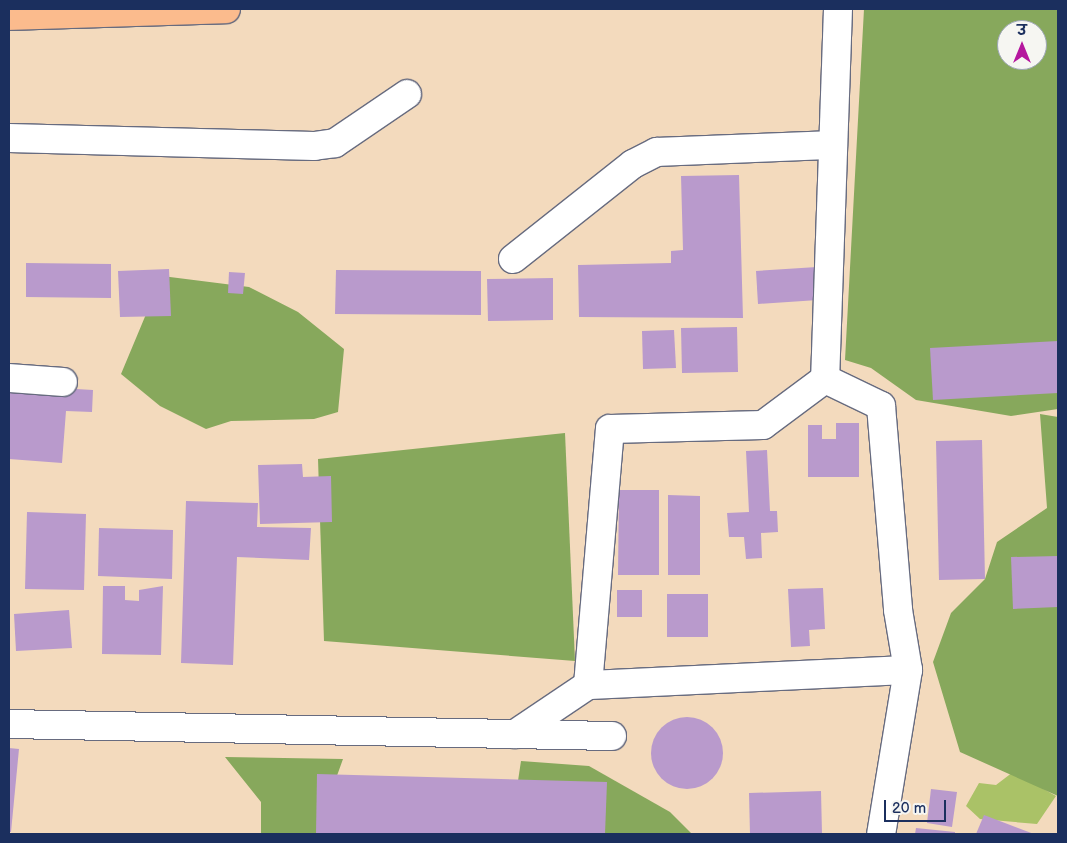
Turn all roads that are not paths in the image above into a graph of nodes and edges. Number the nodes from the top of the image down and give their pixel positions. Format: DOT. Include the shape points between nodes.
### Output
graph roads {
  1 [pos="226,9"];
  2 [pos="838,9"];
  3 [pos="9,16"];
  4 [pos="407,94"];
  5 [pos="9,138"];
  6 [pos="833,145"];
  7 [pos="513,260"];
  8 [pos="9,378"];
  9 [pos="824,379"];
  10 [pos="63,382"];
  11 [pos="908,670"];
  12 [pos="588,685"];
  13 [pos="9,724"];
  14 [pos="515,734"];
  15 [pos="612,736"];
  16 [pos="881,834"];
  1 -- 3 [label="main road"];
  2 -- 6 [label="street"];
  4 -- 5 [label="street" via="334,143 314,146"];
  6 -- 7 [label="street" via="657,152 633,164"];
  6 -- 9 [label="street"];
  8 -- 10 [label="street"];
  9 -- 11 [label="street" via="881,406 898,610"];
  9 -- 12 [label="street" via="763,425 610,429"];
  11 -- 12 [label="street"];
  11 -- 16 [label="street"];
  12 -- 14 [label="street"];
  13 -- 14 [label="street"];
  14 -- 15 [label="street"];
}
